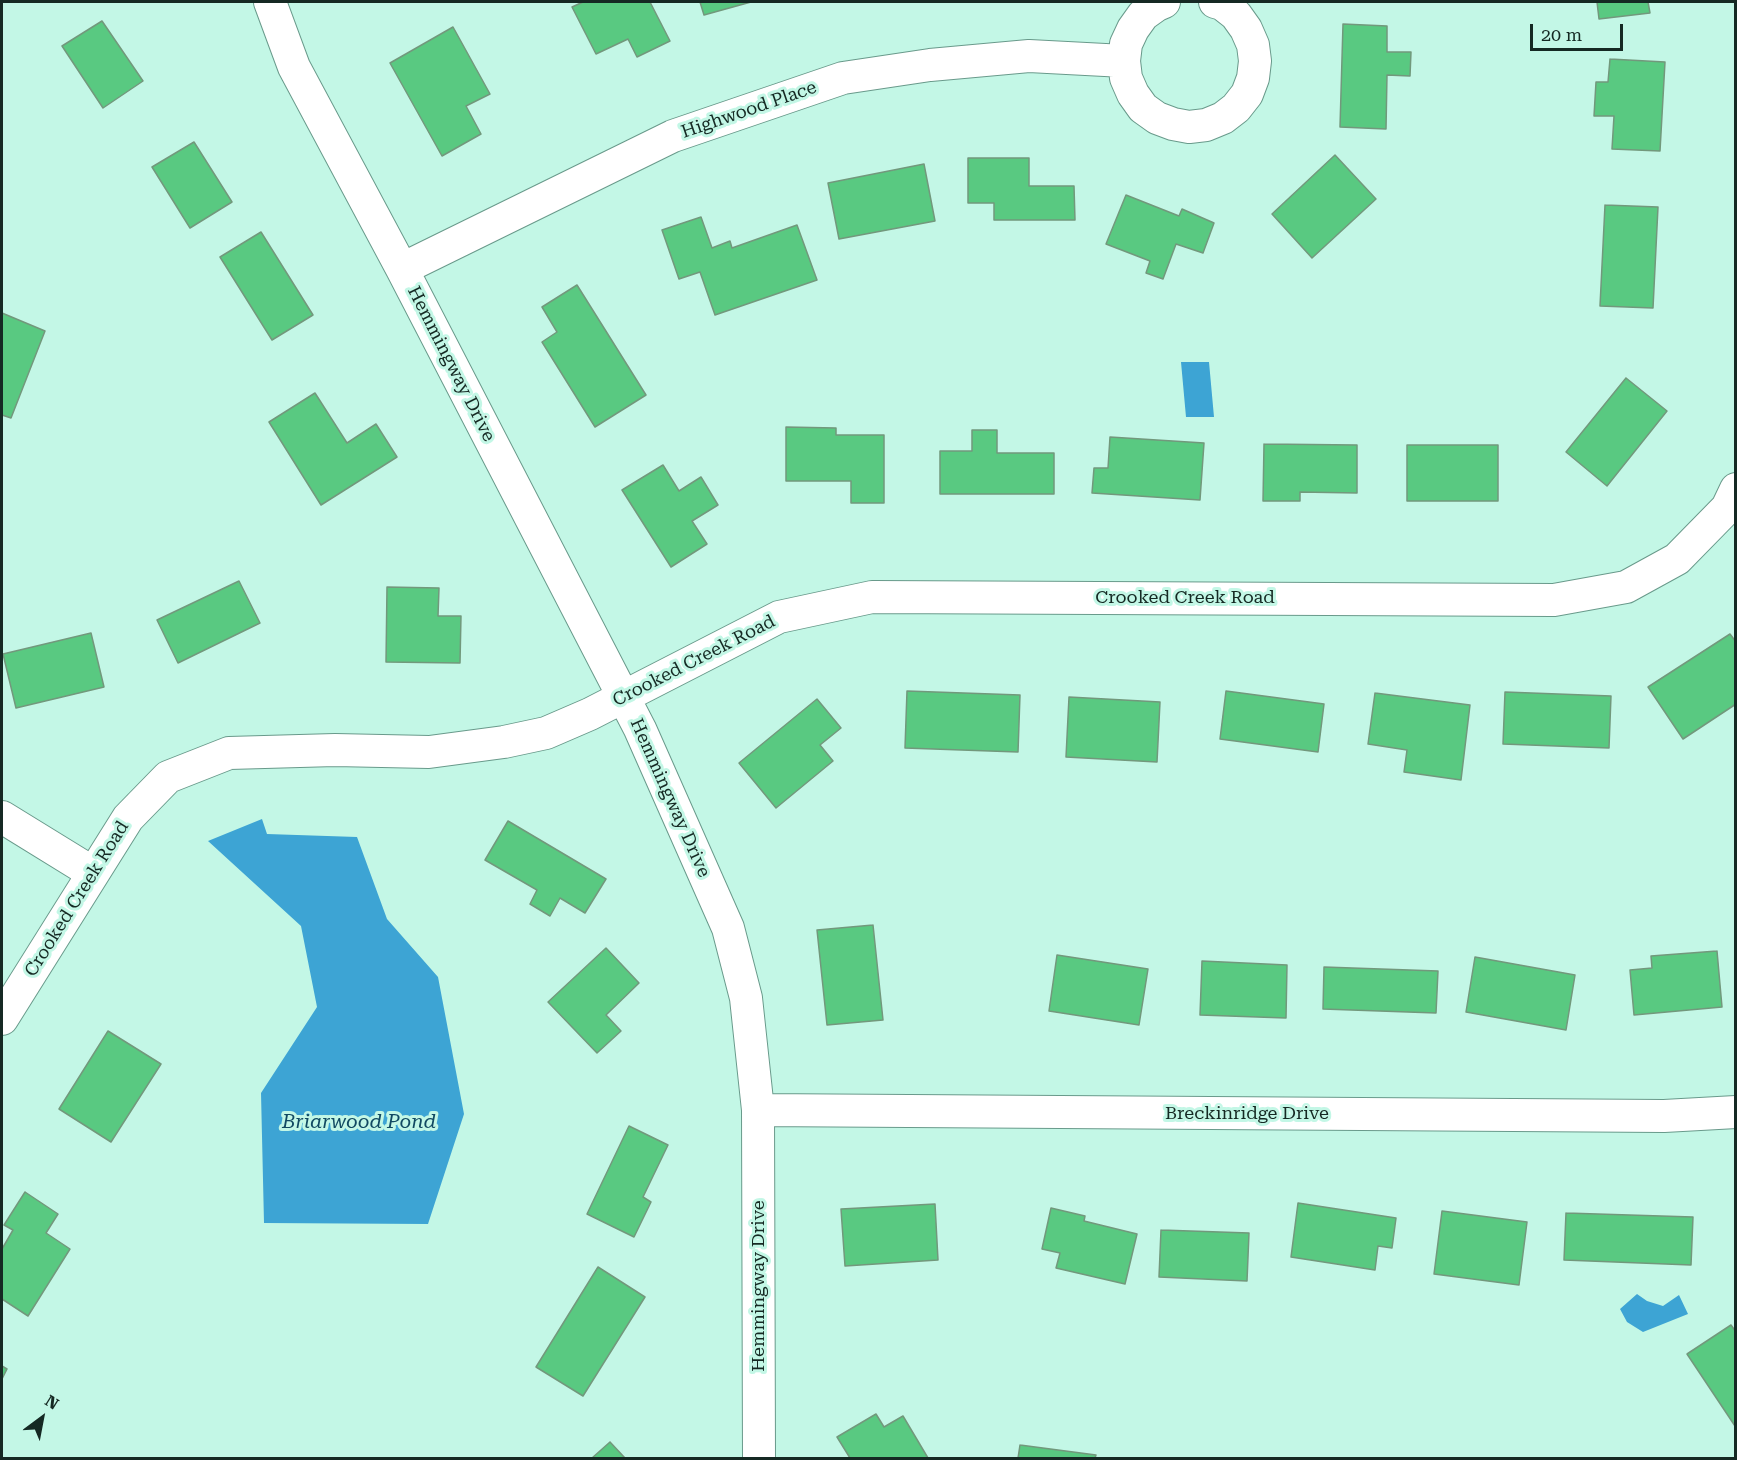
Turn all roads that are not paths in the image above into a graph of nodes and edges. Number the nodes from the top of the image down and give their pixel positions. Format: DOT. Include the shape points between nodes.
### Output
graph roads {
  1 [pos="270,2"];
  2 [pos="1164,2"];
  3 [pos="1215,2"];
  4 [pos="1124,61"];
  5 [pos="402,269"];
  6 [pos="1736,489"];
  7 [pos="623,696"];
  8 [pos="2,817"];
  9 [pos="93,873"];
  10 [pos="2,1019"];
  11 [pos="758,1110"];
  12 [pos="1736,1112"];
  13 [pos="759,1458"];
  1 -- 5 [label="street, Hemmingway Drive" via="294,67"];
  2 -- 4 [label="street" via="1143,15 1133,28"];
  3 -- 4 [label="street" via="1236,15 1246,28 1255,62 1246,94 1223,118 1189,127 1157,118 1132,94"];
  4 -- 5 [label="street, Highwood Place" via="1029,56 843,78 673,136"];
  5 -- 7 [label="street, Hemmingway Drive"];
  6 -- 7 [label="street, Crooked Creek Road" via="1726,507 1677,559 1626,587 1554,600 872,597 779,617"];
  7 -- 9 [label="street, Crooked Creek Road" via="546,733 504,742 429,752 229,753 168,777 128,818"];
  7 -- 11 [label="street, Hemmingway Drive" via="728,928 746,998"];
  8 -- 9 [label="street"];
  9 -- 10 [label="street, Crooked Creek Road"];
  11 -- 12 [label="street, Breckinridge Drive" via="1664,1116"];
  11 -- 13 [label="street, Hemmingway Drive"];
}
